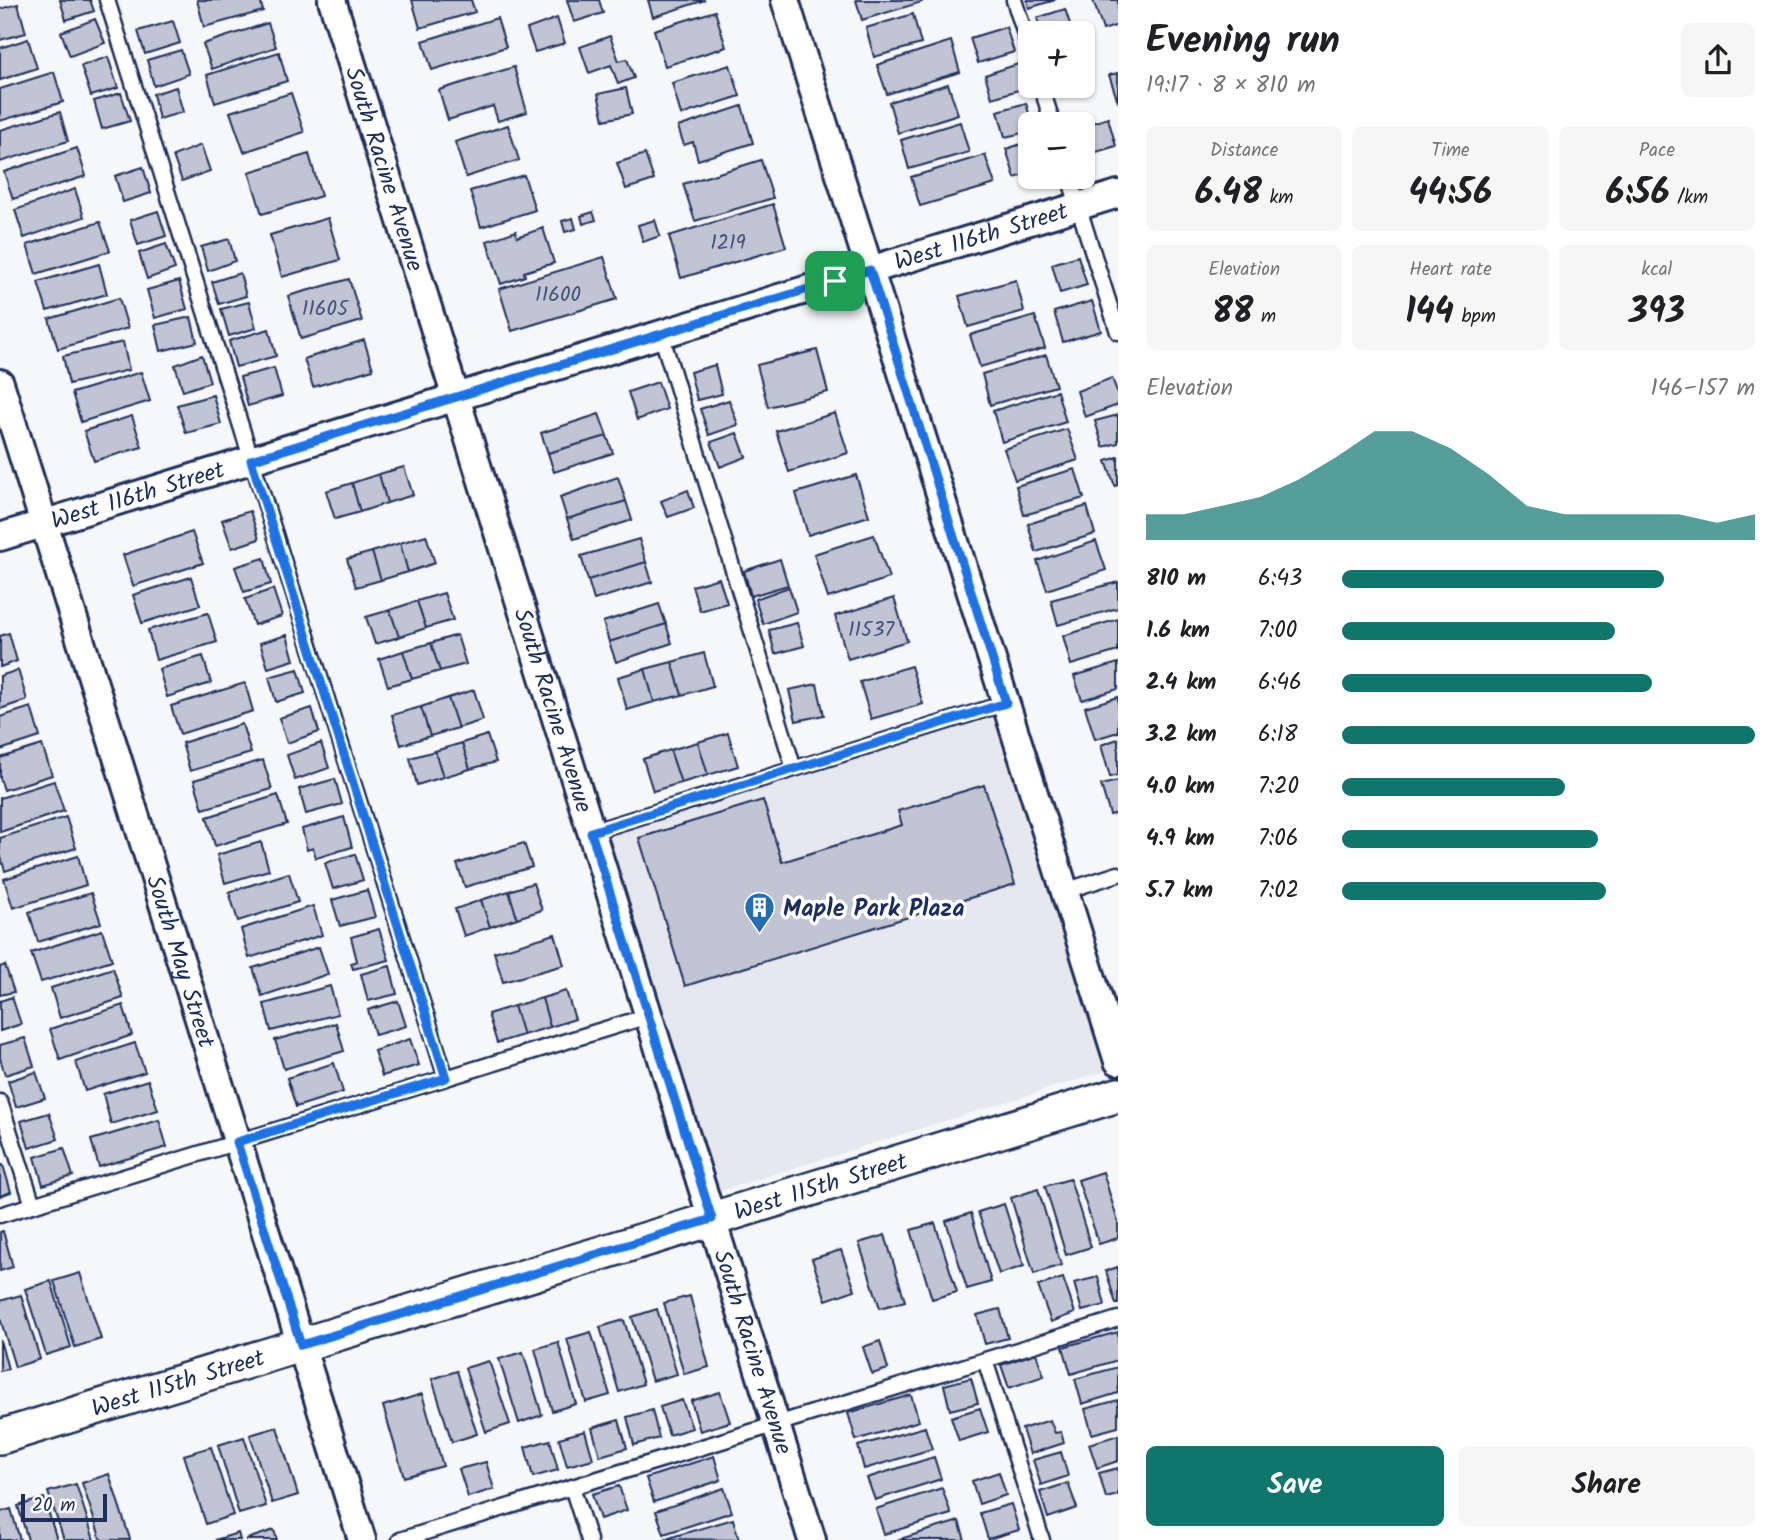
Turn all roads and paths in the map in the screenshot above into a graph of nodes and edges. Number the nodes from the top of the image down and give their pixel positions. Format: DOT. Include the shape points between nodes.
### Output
graph roads {
  1 [pos="107,0"];
  2 [pos="332,0"];
  3 [pos="785,0"];
  4 [pos="1014,0"];
  5 [pos="1021,21"];
  6 [pos="1073,189"];
  7 [pos="1118,194"];
  8 [pos="1079,206"];
  9 [pos="870,270"];
  10 [pos="1118,332"];
  11 [pos="661,334"];
  12 [pos="0,383"];
  13 [pos="456,397"];
  14 [pos="251,460"];
  15 [pos="44,523"];
  16 [pos="0,537"];
  17 [pos="1006,703"];
  18 [pos="794,769"];
  19 [pos="591,832"];
  20 [pos="1118,874"];
  21 [pos="1065,891"];
  22 [pos="648,1016"];
  23 [pos="1118,1061"];
  24 [pos="446,1078"];
  25 [pos="1118,1095"];
  26 [pos="0,1102"];
  27 [pos="237,1142"];
  28 [pos="33,1205"];
  29 [pos="0,1215"];
  30 [pos="712,1219"];
  31 [pos="1118,1319"];
  32 [pos="301,1345"];
  33 [pos="985,1360"];
  34 [pos="776,1425"];
  35 [pos="0,1437"];
  36 [pos="572,1487"];
  37 [pos="362,1540"];
  38 [pos="400,1540"];
  39 [pos="589,1540"];
  40 [pos="812,1540"];
  41 [pos="1042,1540"];
  1 -- 14 [label="lane"];
  2 -- 13 [label="street, South Racine Avenue"];
  3 -- 9 [label="street"];
  4 -- 5 [label="lane"];
  6 -- 8 [label="lane"];
  7 -- 8 [label="street, West 116th Street"];
  8 -- 9 [label="street, West 116th Street"];
  8 -- 10 [label="lane"];
  9 -- 11 [label="street, West 116th Street"];
  9 -- 17 [label="street"];
  11 -- 13 [label="street, West 116th Street"];
  11 -- 18 [label="lane"];
  12 -- 15 [label="street, South May Street"];
  13 -- 14 [label="street, West 116th Street"];
  13 -- 19 [label="street, South Racine Avenue"];
  14 -- 15 [label="street, West 116th Street"];
  14 -- 24 [label="lane"];
  15 -- 16 [label="street, West 116th Street"];
  15 -- 27 [label="street, South May Street"];
  17 -- 18 [label="lane"];
  17 -- 21 [label="street"];
  18 -- 19 [label="lane"];
  19 -- 22 [label="street, South Racine Avenue"];
  20 -- 21 [label="lane"];
  21 -- 23 [label="street"];
  22 -- 24 [label="lane"];
  22 -- 30 [label="street, South Racine Avenue"];
  24 -- 27 [label="lane"];
  25 -- 30 [label="street, West 115th Street"];
  26 -- 28 [label="lane"];
  27 -- 28 [label="lane"];
  27 -- 32 [label="street, South May Street"];
  28 -- 29 [label="lane"];
  30 -- 32 [label="street, West 115th Street"];
  30 -- 34 [label="street, South Racine Avenue"];
  31 -- 33 [label="lane"];
  32 -- 35 [label="street, West 115th Street"];
  32 -- 37 [label="street, South May Street"];
  33 -- 34 [label="lane"];
  33 -- 41 [label="lane"];
  34 -- 36 [label="lane"];
  34 -- 40 [label="street, South Racine Avenue"];
  36 -- 38 [label="lane"];
  36 -- 39 [label="lane"];
}
